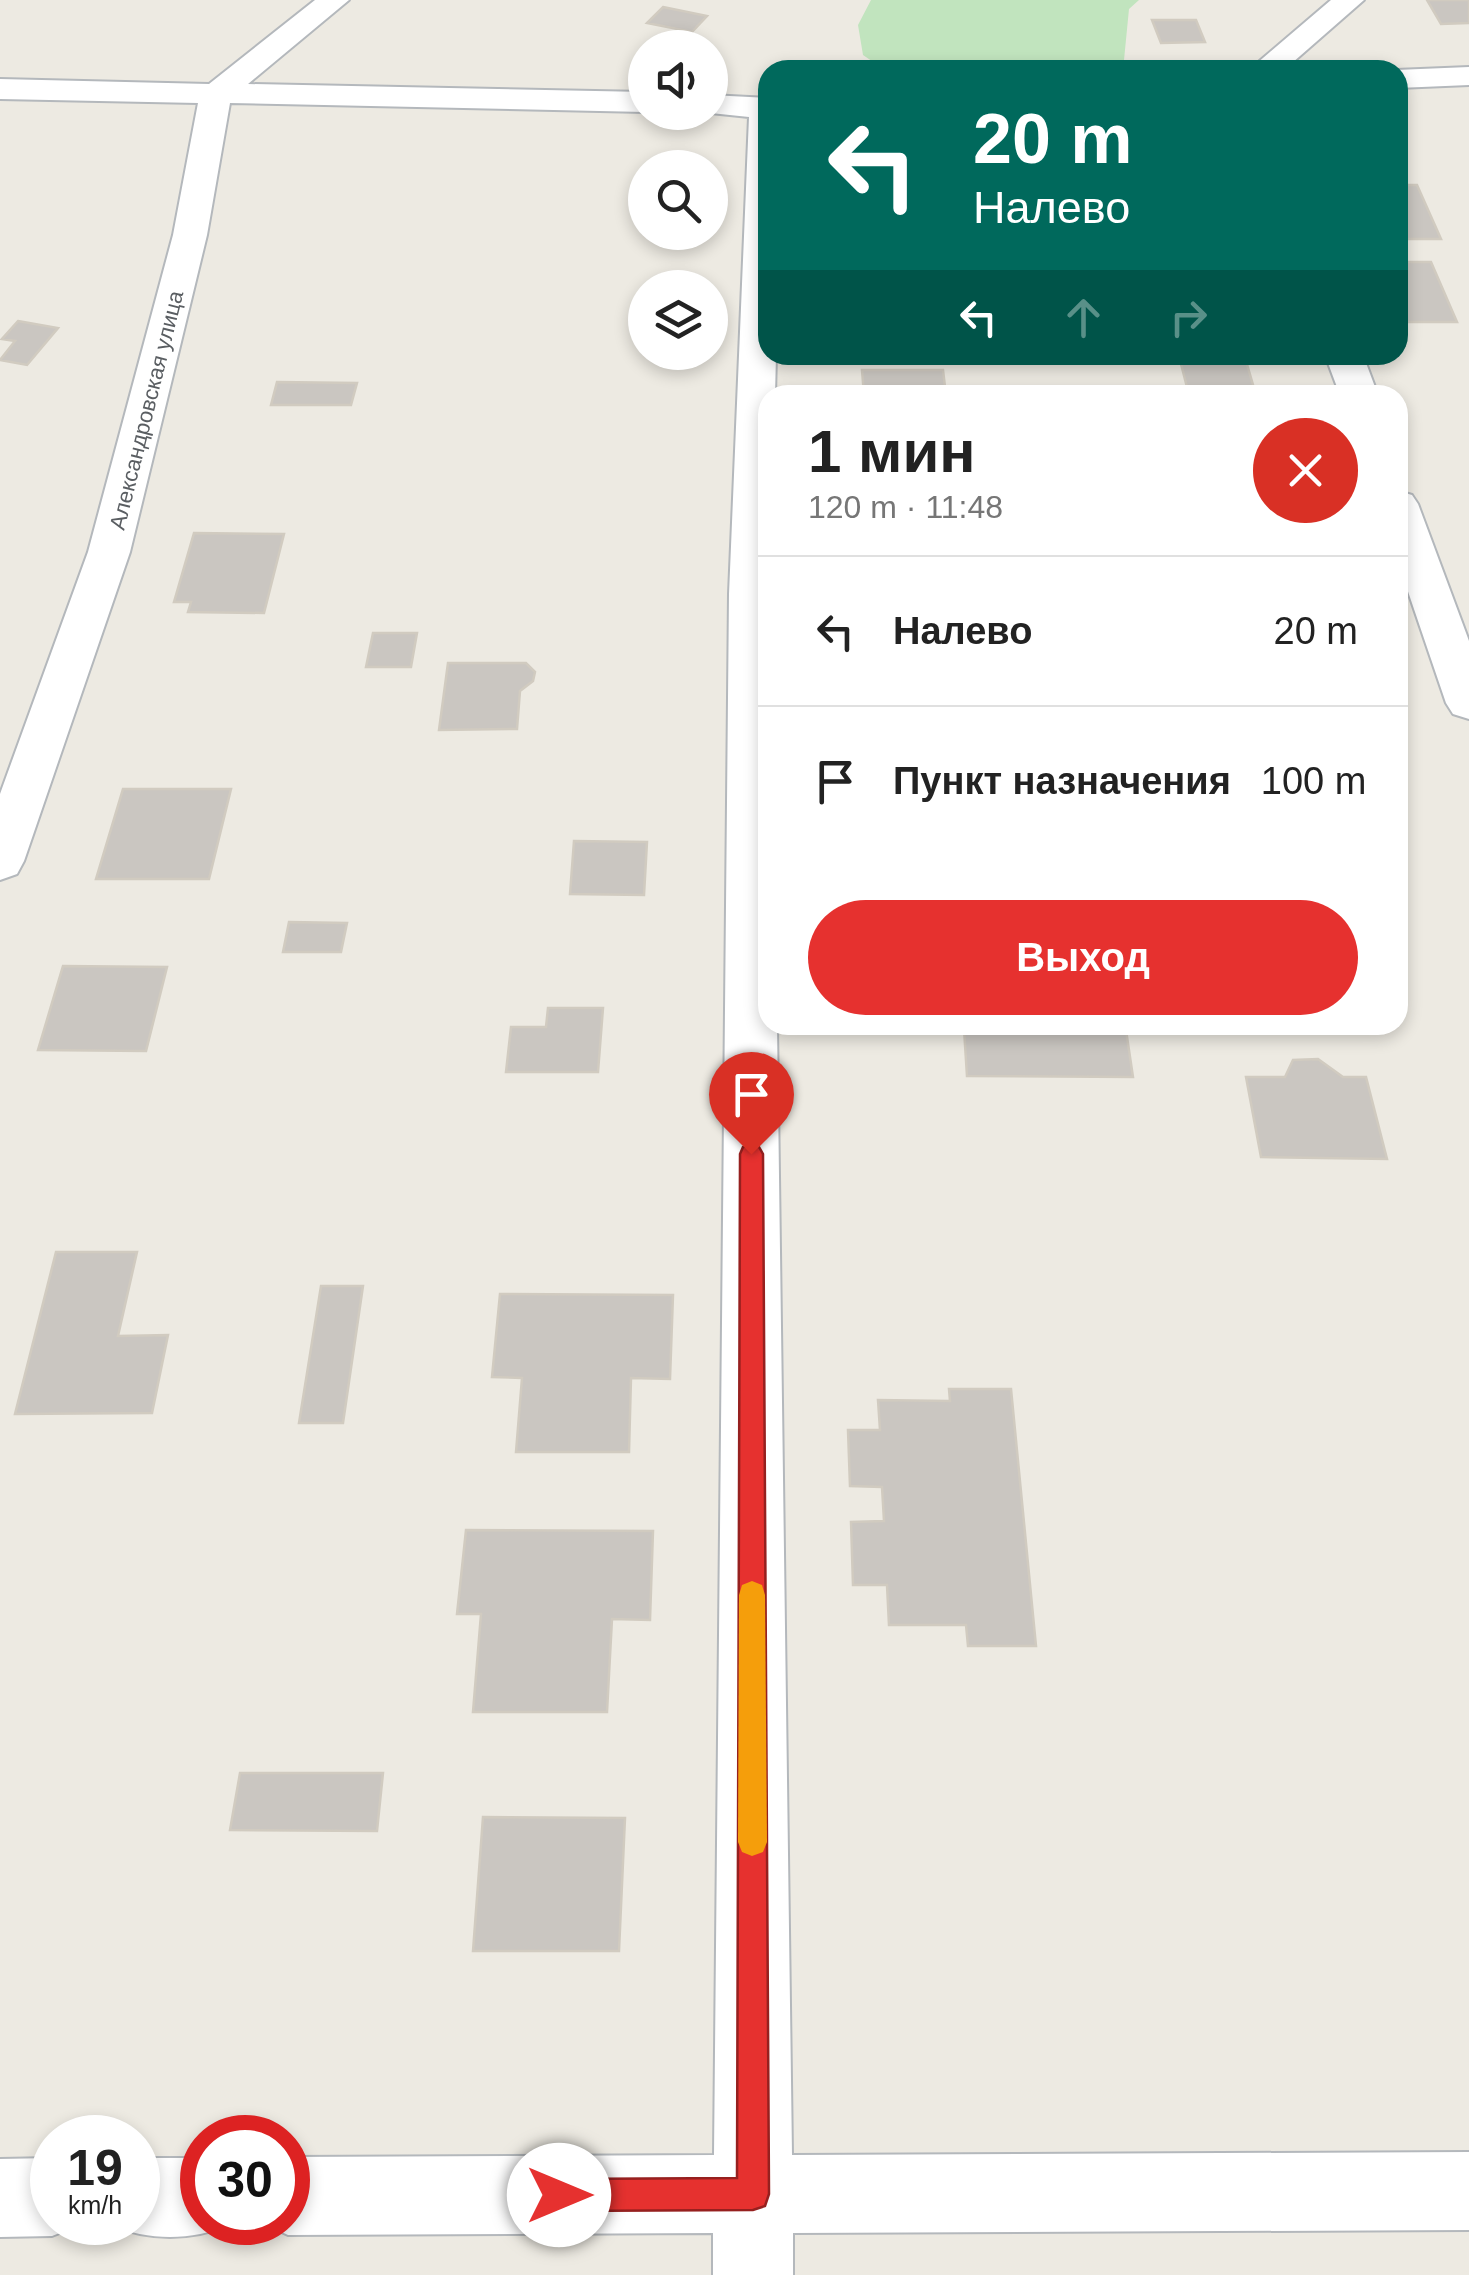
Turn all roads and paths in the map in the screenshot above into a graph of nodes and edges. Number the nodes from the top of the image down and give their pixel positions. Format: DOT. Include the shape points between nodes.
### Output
graph roads {
  1 [pos="334,0"];
  2 [pos="1349,0"];
  3 [pos="1277,60"];
  4 [pos="1469,76"];
  5 [pos="1408,79"];
  6 [pos="0,88"];
  7 [pos="216,94"];
  8 [pos="628,102"];
  9 [pos="728,106"];
  10 [pos="758,108"];
  11 [pos="758,351"];
  12 [pos="1408,532"];
  13 [pos="1469,703"];
  14 [pos="0,860"];
  15 [pos="1469,2191"];
  16 [pos="753,2194"];
  17 [pos="310,2196"];
  18 [pos="0,2198"];
  19 [pos="30,2198"];
  20 [pos="753,2275"];
  1 -- 7 [label="street"];
  2 -- 3 [label="street"];
  4 -- 5 [label="street"];
  6 -- 7 [label="street"];
  7 -- 8 [label="street"];
  7 -- 14 [label="street, Александровская улица" via="190,234 109,552"];
  9 -- 10 [label="street"];
  11 -- 16 [label="street" via="750,594"];
  12 -- 13 [label="street"];
  15 -- 16 [label="street"];
  16 -- 17 [label="street"];
  16 -- 20 [label="street"];
  18 -- 19 [label="street"];
}
